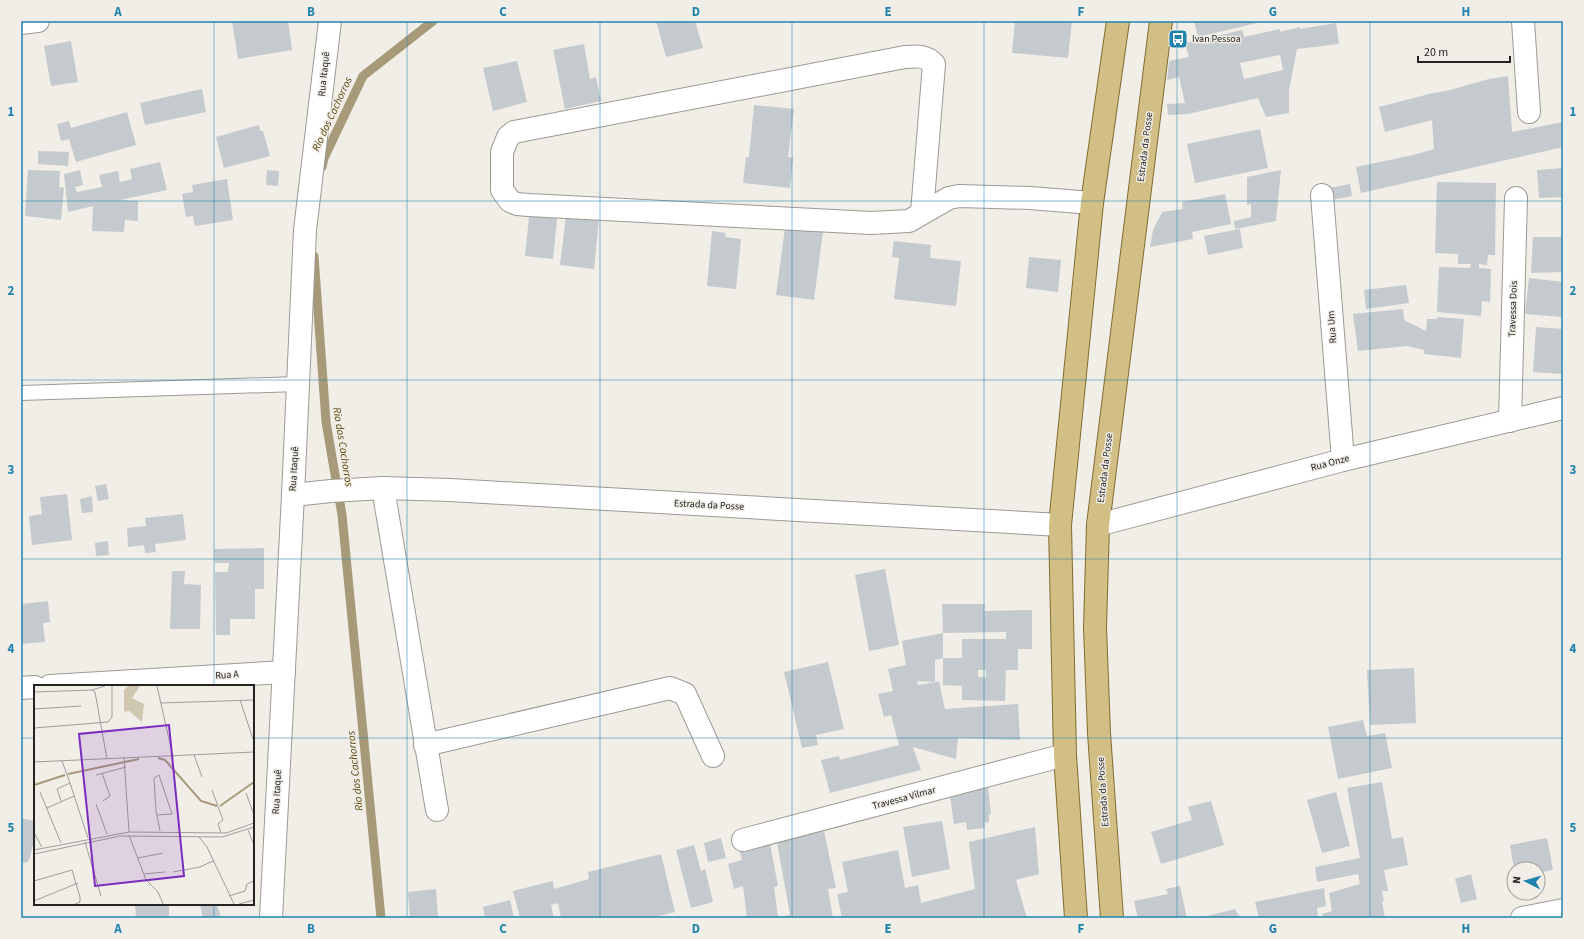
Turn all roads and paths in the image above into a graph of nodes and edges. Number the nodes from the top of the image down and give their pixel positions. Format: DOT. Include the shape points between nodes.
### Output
graph roads {
  1 [pos="38,21"];
  2 [pos="330,21"];
  3 [pos="1118,21"];
  4 [pos="1161,21"];
  5 [pos="1523,21"];
  6 [pos="21,23"];
  7 [pos="1528,112"];
  8 [pos="1322,195"];
  9 [pos="1516,198"];
  10 [pos="1092,203"];
  11 [pos="922,213"];
  12 [pos="298,384"];
  13 [pos="21,393"];
  14 [pos="1563,408"];
  15 [pos="1510,421"];
  16 [pos="1342,460"];
  17 [pos="383,488"];
  18 [pos="293,495"];
  19 [pos="1060,525"];
  20 [pos="1098,525"];
  21 [pos="284,672"];
  22 [pos="67,685"];
  23 [pos="34,687"];
  24 [pos="21,688"];
  25 [pos="425,745"];
  26 [pos="1065,755"];
  27 [pos="713,756"];
  28 [pos="437,810"];
  29 [pos="743,840"];
  30 [pos="1563,910"];
  31 [pos="271,918"];
  32 [pos="1076,918"];
  33 [pos="1112,918"];
  34 [pos="1522,918"];
  1 -- 6 [label="street"];
  2 -- 12 [label="street, Rua Itaquê" via="305,230"];
  3 -- 10 [label="main road"];
  4 -- 20 [label="main road, Estrada da Posse"];
  5 -- 7 [label="street"];
  8 -- 16 [label="street, Rua Um"];
  9 -- 15 [label="street, Travessa Dois"];
  10 -- 11 [label="street" via="959,196 949,198"];
  10 -- 19 [label="main road"];
  11 -- 11 [label="street" via="934,64 924,57 904,57 514,132 508,137 502,152 502,190 510,201 517,204 871,223 909,221"];
  12 -- 13 [label="lane"];
  12 -- 18 [label="street, Rua Itaquê"];
  14 -- 15 [label="street, Rua Onze"];
  15 -- 16 [label="street, Rua Onze"];
  16 -- 20 [label="street, Rua Onze"];
  17 -- 18 [label="street, Estrada da Posse"];
  17 -- 19 [label="street, Estrada da Posse"];
  17 -- 25 [label="street"];
  18 -- 21 [label="street, Rua Itaquê"];
  19 -- 26 [label="main road"];
  20 -- 33 [label="main road, Estrada da Posse" via="1095,627 1099,733"];
  21 -- 22 [label="street, Rua A"];
  21 -- 31 [label="street, Rua Itaquê"];
  23 -- 24 [label="street"];
  25 -- 27 [label="street" via="670,688 685,694"];
  25 -- 28 [label="street"];
  26 -- 29 [label="street, Travessa Vilmar"];
  26 -- 32 [label="main road"];
  30 -- 34 [label="street"];
}
